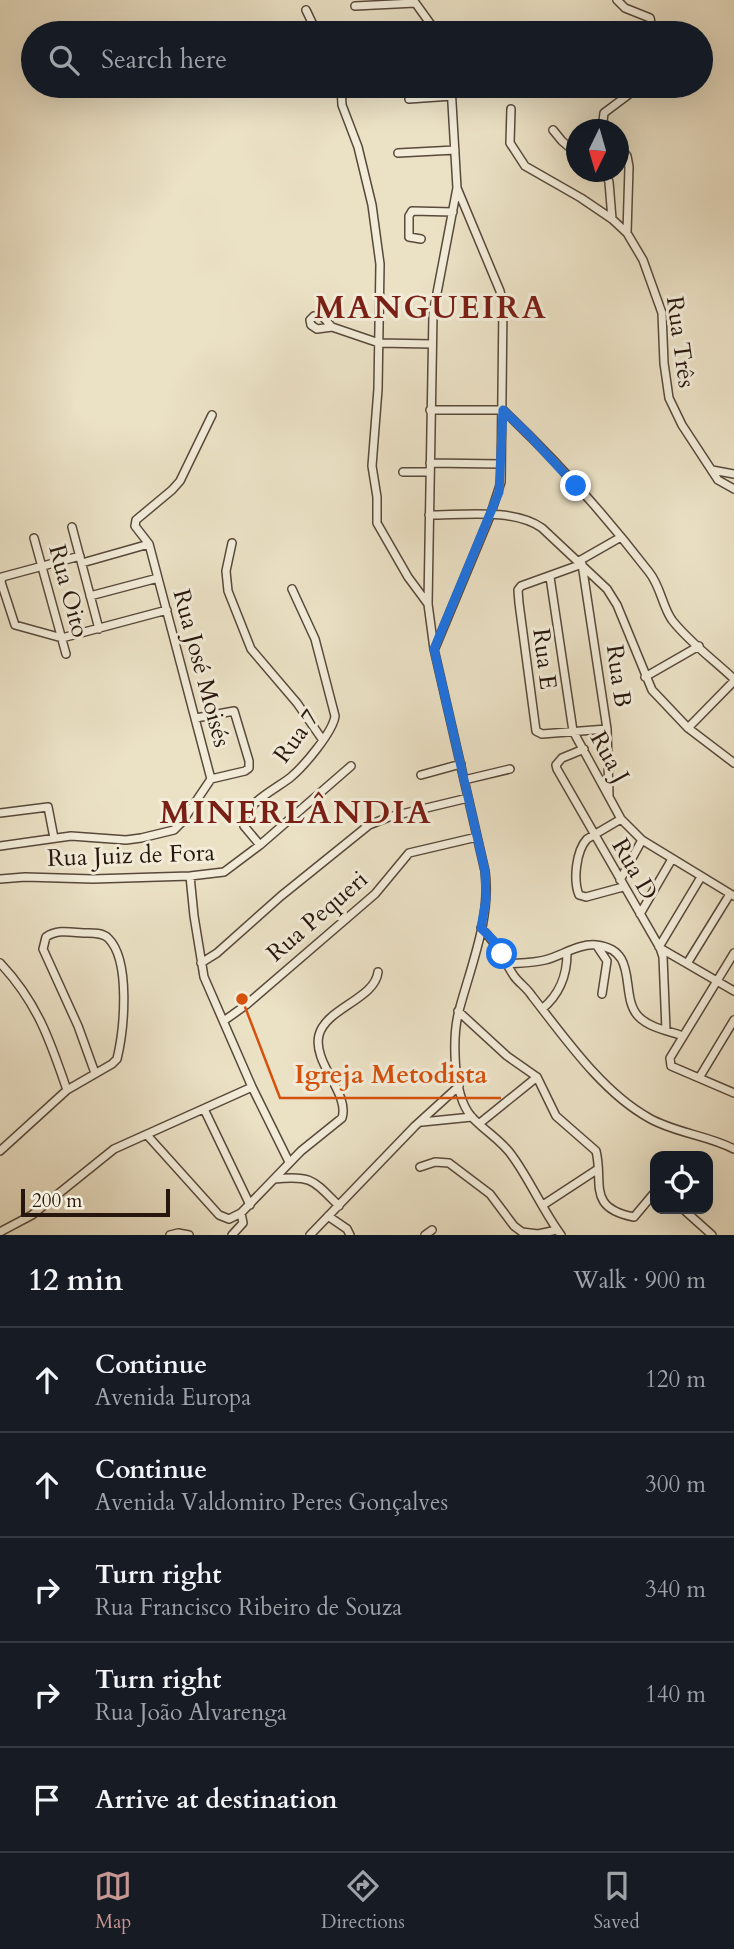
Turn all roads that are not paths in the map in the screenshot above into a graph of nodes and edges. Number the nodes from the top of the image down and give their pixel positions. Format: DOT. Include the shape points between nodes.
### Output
graph roads {
  1 [pos="617,0"];
  2 [pos="414,1"];
  3 [pos="355,6"];
  4 [pos="306,10"];
  5 [pos="311,21"];
  6 [pos="428,21"];
  7 [pos="650,21"];
  8 [pos="342,98"];
  9 [pos="424,98"];
  10 [pos="452,98"];
  11 [pos="624,98"];
  12 [pos="410,99"];
  13 [pos="510,109"];
  14 [pos="603,119"];
  15 [pos="553,130"];
  16 [pos="566,144"];
  17 [pos="455,150"];
  18 [pos="398,153"];
  19 [pos="609,182"];
  20 [pos="629,182"];
  21 [pos="457,188"];
  22 [pos="453,212"];
  23 [pos="612,219"];
  24 [pos="627,233"];
  25 [pos="421,239"];
  26 [pos="332,327"];
  27 [pos="379,343"];
  28 [pos="432,344"];
  29 [pos="430,410"];
  30 [pos="503,410"];
  31 [pos="212,415"];
  32 [pos="430,463"];
  33 [pos="501,464"];
  34 [pos="712,470"];
  35 [pos="403,472"];
  36 [pos="430,472"];
  37 [pos="734,474"];
  38 [pos="734,489"];
  39 [pos="429,515"];
  40 [pos="489,516"];
  41 [pos="72,527"];
  42 [pos="621,537"];
  43 [pos="34,538"];
  44 [pos="232,543"];
  45 [pos="149,544"];
  46 [pos="81,559"];
  47 [pos="581,563"];
  48 [pos="42,565"];
  49 [pos="550,577"];
  50 [pos="2,578"];
  51 [pos="158,578"];
  52 [pos="292,589"];
  53 [pos="90,596"];
  54 [pos="428,604"];
  55 [pos="167,610"];
  56 [pos="99,629"];
  57 [pos="432,631"];
  58 [pos="441,631"];
  59 [pos="62,638"];
  60 [pos="699,646"];
  61 [pos="434,649"];
  62 [pos="66,654"];
  63 [pos="645,677"];
  64 [pos="734,680"];
  65 [pos="196,719"];
  66 [pos="688,727"];
  67 [pos="607,729"];
  68 [pos="573,731"];
  69 [pos="322,739"];
  70 [pos="584,749"];
  71 [pos="734,763"];
  72 [pos="461,764"];
  73 [pos="351,766"];
  74 [pos="510,769"];
  75 [pos="421,775"];
  76 [pos="211,779"];
  77 [pos="464,780"];
  78 [pos="609,795"];
  79 [pos="468,798"];
  80 [pos="0,813"];
  81 [pos="621,819"];
  82 [pos="593,835"];
  83 [pos="477,837"];
  84 [pos="54,838"];
  85 [pos="642,840"];
  86 [pos="260,845"];
  87 [pos="0,846"];
  88 [pos="672,859"];
  89 [pos="190,876"];
  90 [pos="701,877"];
  91 [pos="0,879"];
  92 [pos="622,883"];
  93 [pos="732,895"];
  94 [pos="640,914"];
  95 [pos="481,928"];
  96 [pos="597,945"];
  97 [pos="659,947"];
  98 [pos="567,953"];
  99 [pos="734,953"];
  100 [pos="688,962"];
  101 [pos="0,963"];
  102 [pos="201,963"];
  103 [pos="508,964"];
  104 [pos="379,972"];
  105 [pos="718,981"];
  106 [pos="734,991"];
  107 [pos="602,994"];
  108 [pos="542,1009"];
  109 [pos="458,1011"];
  110 [pos="225,1020"];
  111 [pos="734,1020"];
  112 [pos="666,1030"];
  113 [pos="683,1036"];
  114 [pos="95,1073"];
  115 [pos="537,1077"];
  116 [pos="699,1079"];
  117 [pos="459,1086"];
  118 [pos="252,1087"];
  119 [pos="67,1090"];
  120 [pos="734,1092"];
  121 [pos="204,1109"];
  122 [pos="433,1109"];
  123 [pos="471,1117"];
  124 [pos="438,1119"];
  125 [pos="480,1124"];
  126 [pos="415,1126"];
  127 [pos="147,1135"];
  128 [pos="734,1149"];
  129 [pos="0,1151"];
  130 [pos="289,1162"];
  131 [pos="419,1167"];
  132 [pos="598,1169"];
  133 [pos="274,1179"];
  134 [pos="650,1199"];
  135 [pos="250,1205"];
  136 [pos="543,1205"];
  137 [pos="339,1206"];
  138 [pos="241,1213"];
  139 [pos="689,1214"];
  140 [pos="328,1216"];
  141 [pos="0,1232"];
  142 [pos="559,1233"];
  143 [pos="170,1235"];
  144 [pos="189,1235"];
  145 [pos="232,1235"];
  146 [pos="310,1235"];
  147 [pos="350,1235"];
  148 [pos="712,1235"];
  1 -- 7 [label="street"];
  2 -- 3 [label="street"];
  2 -- 6 [label="street"];
  4 -- 5 [label="street"];
  8 -- 27 [label="street" via="372,205 380,264"];
  9 -- 12 [label="street"];
  10 -- 17 [label="street"];
  11 -- 14 [label="street" via="604,113"];
  13 -- 23 [label="street" via="510,143 528,169"];
  15 -- 16 [label="street"];
  17 -- 18 [label="street"];
  17 -- 21 [label="street"];
  19 -- 23 [label="street"];
  20 -- 24 [label="street"];
  21 -- 22 [label="street"];
  21 -- 30 [label="street" via="500,291"];
  22 -- 25 [label="street" via="412,211 409,237"];
  22 -- 28 [label="street" via="433,314"];
  23 -- 24 [label="street"];
  24 -- 34 [label="street, Rua Três" via="661,307 665,382 671,403"];
  26 -- 27 [label="street"];
  27 -- 28 [label="street"];
  27 -- 54 [label="street" via="372,466 377,523"];
  28 -- 29 [label="street"];
  29 -- 30 [label="street"];
  29 -- 32 [label="street"];
  30 -- 33 [label="street"];
  30 -- 42 [label="street"];
  31 -- 45 [label="street, Rua José Moisés" via="180,481 136,520 135,528"];
  32 -- 33 [label="street"];
  32 -- 36 [label="street"];
  33 -- 40 [label="street" via="499,492"];
  34 -- 37 [label="street"];
  34 -- 38 [label="street, Rua Três" via="720,482"];
  35 -- 36 [label="street"];
  36 -- 39 [label="street"];
  39 -- 40 [label="street"];
  39 -- 54 [label="street"];
  40 -- 47 [label="street" via="532,521"];
  40 -- 58 [label="street"];
  41 -- 46 [label="street"];
  42 -- 47 [label="street, Rua E"];
  42 -- 60 [label="street" via="652,575 673,621"];
  43 -- 48 [label="street, Rua Oito"];
  44 -- 69 [label="street" via="226,571 228,591 251,649"];
  45 -- 46 [label="street"];
  45 -- 51 [label="street, Rua José Moisés"];
  46 -- 48 [label="street"];
  46 -- 53 [label="street"];
  47 -- 49 [label="street, Rua E"];
  47 -- 63 [label="street" via="617,604"];
  47 -- 67 [label="street, Rua B"];
  48 -- 50 [label="street"];
  48 -- 59 [label="street, Rua Oito"];
  49 -- 68 [label="street, Rua J"];
  49 -- 68 [label="street, Rua E" via="518,590 535,728 542,734"];
  50 -- 59 [label="street" via="15,625"];
  51 -- 53 [label="street"];
  51 -- 55 [label="street, Rua José Moisés"];
  52 -- 69 [label="street, Rua 7" via="315,639 335,710 333,725"];
  53 -- 56 [label="street"];
  54 -- 57 [label="street"];
  55 -- 56 [label="street"];
  55 -- 65 [label="street, Rua José Moisés"];
  56 -- 59 [label="street"];
  57 -- 58 [label="street"];
  57 -- 61 [label="street"];
  58 -- 61 [label="street"];
  59 -- 62 [label="street, Rua Oito"];
  60 -- 63 [label="street"];
  60 -- 64 [label="street"];
  61 -- 72 [label="street"];
  63 -- 66 [label="street"];
  64 -- 66 [label="street"];
  65 -- 76 [label="street, Rua José Moisés"];
  65 -- 76 [label="street" via="234,711 249,761 245,771"];
  66 -- 71 [label="street"];
  67 -- 68 [label="street, Rua E"];
  67 -- 78 [label="street, Rua B"];
  68 -- 70 [label="street, Rua J"];
  69 -- 86 [label="street, Rua 7" via="301,768 245,816 244,826"];
  70 -- 78 [label="street, Rua J"];
  70 -- 82 [label="street, Rua D" via="562,758 556,766"];
  72 -- 75 [label="street"];
  72 -- 77 [label="street"];
  73 -- 86 [label="street, Rua Juiz de Fora"];
  74 -- 77 [label="street"];
  76 -- 84 [label="street, Rua José Moisés" via="174,830 126,840"];
  77 -- 79 [label="street"];
  78 -- 81 [label="street, Rua J"];
  79 -- 83 [label="street"];
  79 -- 102 [label="street" via="369,825"];
  80 -- 84 [label="street" via="48,807"];
  81 -- 82 [label="street"];
  81 -- 85 [label="street, Rua J"];
  82 -- 92 [label="street, Rua D"];
  82 -- 92 [label="street" via="580,849 577,892 586,897"];
  83 -- 95 [label="street" via="485,871"];
  83 -- 110 [label="street, Rua Pequeri" via="409,853 375,894"];
  84 -- 87 [label="street, Rua José Moisés"];
  85 -- 88 [label="street, Rua J"];
  85 -- 92 [label="street"];
  86 -- 89 [label="street, Rua Juiz de Fora" via="228,870"];
  88 -- 90 [label="street, Rua J"];
  88 -- 94 [label="street"];
  89 -- 91 [label="street, Rua Juiz de Fora"];
  89 -- 102 [label="street"];
  90 -- 93 [label="street, Rua J"];
  90 -- 97 [label="street"];
  92 -- 94 [label="street, Rua D"];
  93 -- 100 [label="street"];
  94 -- 97 [label="street, Rua D"];
  95 -- 103 [label="street"];
  95 -- 109 [label="street"];
  96 -- 98 [label="street"];
  96 -- 107 [label="street" via="607,961"];
  96 -- 112 [label="street" via="622,960 631,1003 640,1019"];
  97 -- 100 [label="street"];
  97 -- 112 [label="street, Rua D"];
  98 -- 103 [label="street"];
  98 -- 108 [label="street" via="561,988"];
  99 -- 105 [label="street"];
  100 -- 105 [label="street"];
  101 -- 119 [label="street" via="27,994"];
  102 -- 110 [label="street"];
  103 -- 108 [label="street"];
  104 -- 130 [label="street" via="375,984 328,1021 318,1037 321,1056 343,1107 342,1118"];
  105 -- 106 [label="street"];
  105 -- 113 [label="street"];
  108 -- 128 [label="street" via="626,1103 649,1119"];
  109 -- 115 [label="street"];
  109 -- 117 [label="street" via="454,1041"];
  110 -- 118 [label="street"];
  111 -- 116 [label="street"];
  112 -- 113 [label="street"];
  113 -- 116 [label="street" via="670,1058 671,1066"];
  114 -- 114 [label="street" via="117,1059 122,972 106,936 57,932 46,937 43,949"];
  114 -- 119 [label="street"];
  115 -- 125 [label="street"];
  115 -- 132 [label="street" via="556,1116 596,1151"];
  116 -- 120 [label="street"];
  117 -- 122 [label="street"];
  117 -- 123 [label="street"];
  118 -- 121 [label="street"];
  118 -- 130 [label="street"];
  119 -- 129 [label="street"];
  121 -- 127 [label="street"];
  121 -- 135 [label="street"];
  122 -- 124 [label="street"];
  122 -- 126 [label="street"];
  123 -- 124 [label="street"];
  123 -- 125 [label="street"];
  124 -- 126 [label="street"];
  125 -- 136 [label="street" via="508,1150"];
  126 -- 137 [label="street"];
  127 -- 138 [label="street" via="219,1215 229,1219"];
  127 -- 141 [label="street" via="114,1149 32,1215"];
  130 -- 133 [label="street"];
  131 -- 142 [label="street" via="443,1162 454,1165 490,1194 522,1232"];
  132 -- 134 [label="street" via="600,1195 606,1204 630,1217 638,1215"];
  132 -- 136 [label="street"];
  133 -- 135 [label="street"];
  133 -- 137 [label="street" via="312,1180"];
  135 -- 138 [label="street"];
  136 -- 142 [label="street"];
  137 -- 140 [label="street"];
  138 -- 145 [label="street" via="243,1223"];
  139 -- 148 [label="street"];
  140 -- 146 [label="street"];
  140 -- 147 [label="street"];
  143 -- 144 [label="street"];
}
